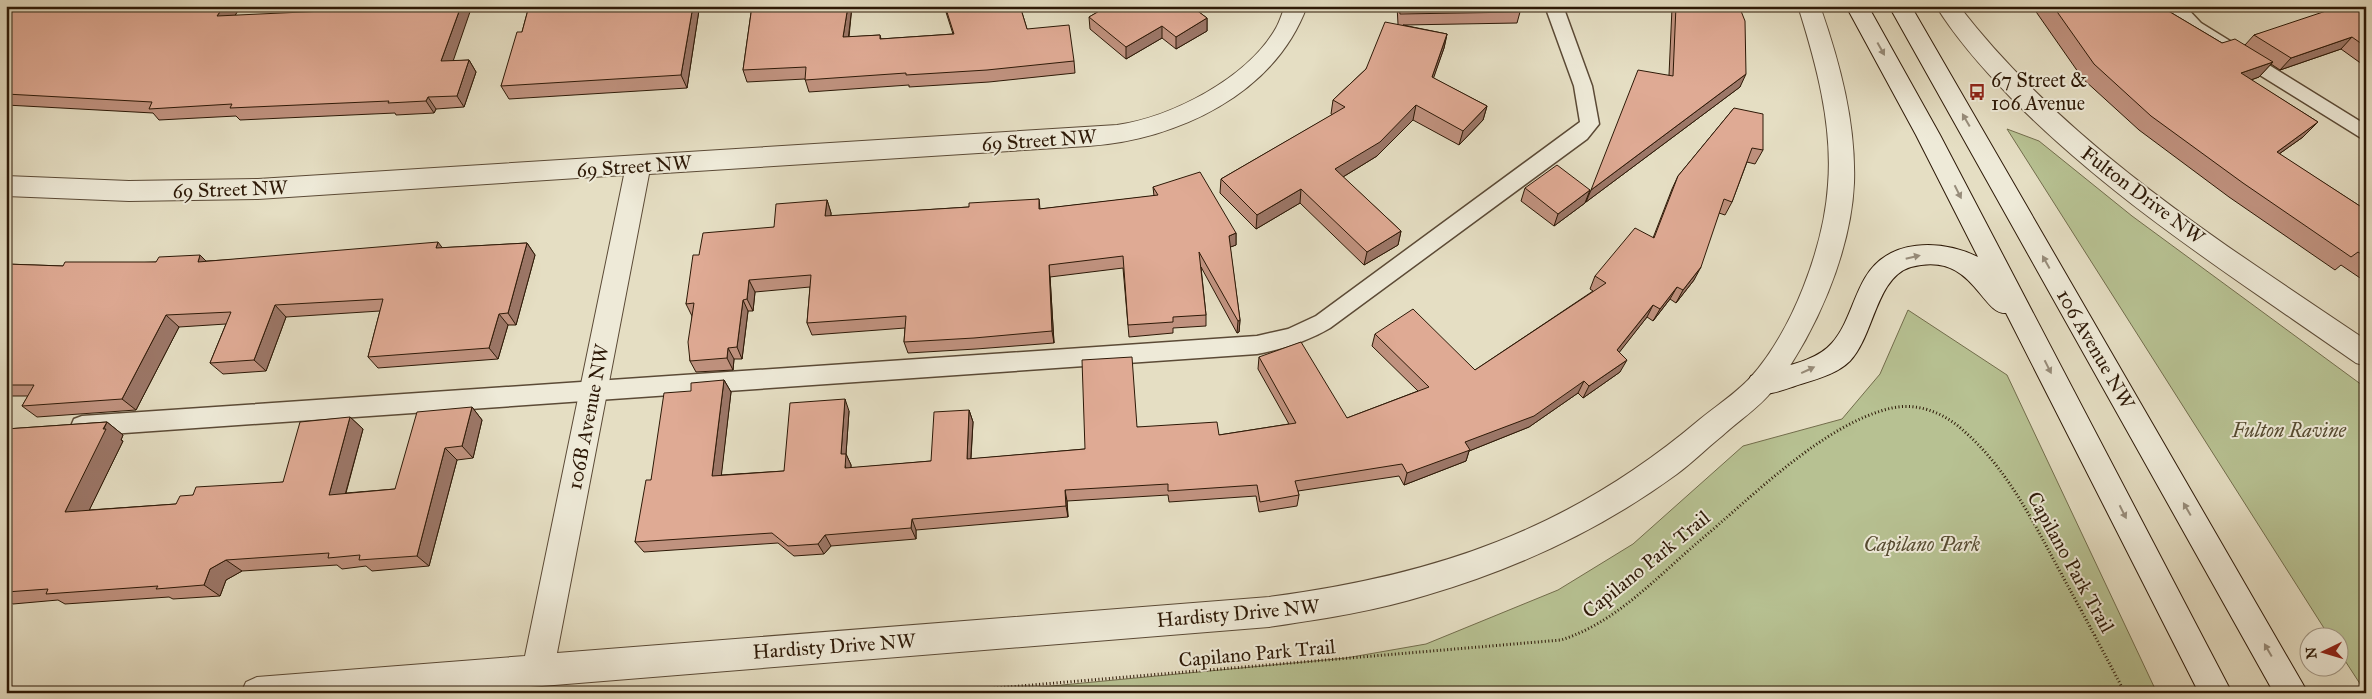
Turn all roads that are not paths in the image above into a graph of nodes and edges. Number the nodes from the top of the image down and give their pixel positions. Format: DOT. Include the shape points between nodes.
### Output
graph roads {
  1 [pos="1296,6"];
  2 [pos="1554,6"];
  3 [pos="1809,6"];
  4 [pos="1857,6"];
  5 [pos="1900,6"];
  6 [pos="1946,6"];
  7 [pos="2174,6"];
  8 [pos="2366,134"];
  9 [pos="638,166"];
  10 [pos="6,186"];
  11 [pos="2031,332"];
  12 [pos="2366,355"];
  13 [pos="1762,384"];
  14 [pos="593,391"];
  15 [pos="66,427"];
  16 [pos="538,669"];
  17 [pos="257,693"];
  18 [pos="2216,693"];
  19 [pos="2292,693"];
  1 -- 9 [label="street, 69 Street NW" via="1283,36 1248,75 1192,110 1132,132"];
  2 -- 14 [label="lane" via="1583,86 1590,124 1324,322 1306,332 1257,345"];
  3 -- 13 [label="street, Hardisty Drive NW" via="1827,57 1838,118 1841,185 1834,233 1810,305"];
  4 -- 11 [label="street, one-way"];
  19 -- 5 [label="street, 106 Avenue NW, one-way"];
  6 -- 12 [label="street, Fulton Drive NW" via="2008,79 2083,150 2177,222"];
  7 -- 8 [label="lane" via="2195,26"];
  9 -- 10 [label="street, 69 Street NW" via="205,191"];
  9 -- 14 [label="street, 106B Avenue NW"];
  13 -- 11 [label="street, one-way" via="1804,373 1841,352 1880,276 1897,260 1924,254 1950,258 1971,266"];
  11 -- 18 [label="street, one-way"];
  13 -- 16 [label="street, Hardisty Drive NW" via="1667,465 1619,498 1567,527 1508,554 1389,591 1330,604 1270,612"];
  14 -- 15 [label="lane"];
  14 -- 16 [label="street, 106B Avenue NW"];
  16 -- 17 [label="street, Hardisty Drive NW"];
}
